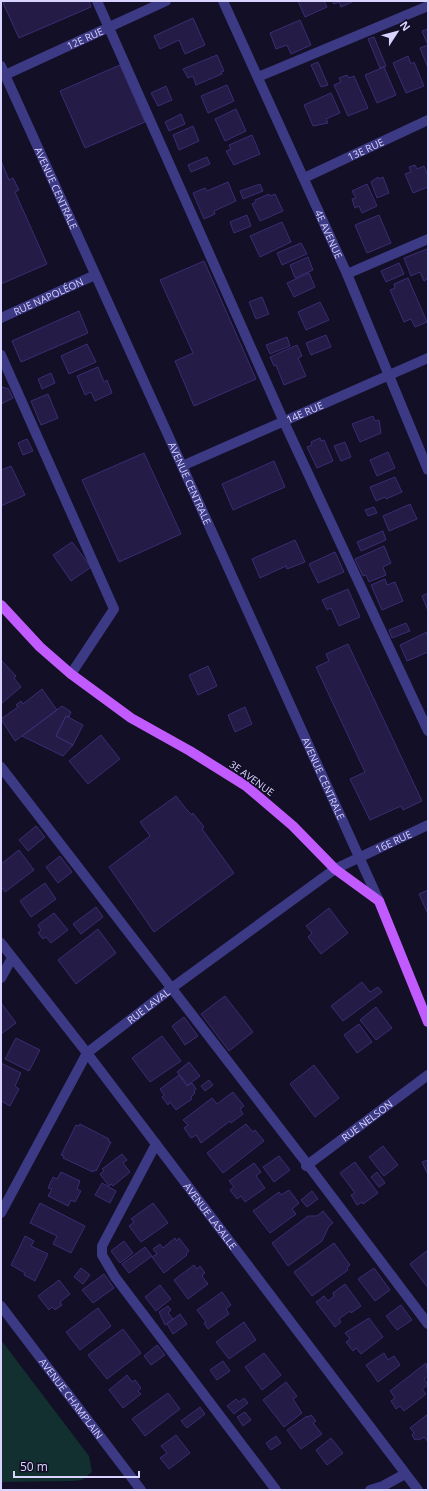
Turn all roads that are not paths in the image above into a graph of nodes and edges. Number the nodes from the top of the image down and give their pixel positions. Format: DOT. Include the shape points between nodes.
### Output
graph roads {
  1 [pos="97,1"];
  2 [pos="166,1"];
  3 [pos="223,1"];
  4 [pos="428,6"];
  5 [pos="109,27"];
  6 [pos="3,71"];
  7 [pos="258,77"];
  8 [pos="428,120"];
  9 [pos="304,178"];
  10 [pos="428,239"];
  11 [pos="346,274"];
  12 [pos="95,275"];
  13 [pos="1,318"];
  14 [pos="1,356"];
  15 [pos="428,358"];
  16 [pos="388,377"];
  17 [pos="284,422"];
  18 [pos="182,466"];
  19 [pos="428,470"];
  20 [pos="1,605"];
  21 [pos="71,674"];
  22 [pos="428,731"];
  23 [pos="1,767"];
  24 [pos="428,825"];
  25 [pos="359,857"];
  26 [pos="335,870"];
  27 [pos="379,901"];
  28 [pos="1,943"];
  29 [pos="12,958"];
  30 [pos="1,978"];
  31 [pos="172,988"];
  32 [pos="428,1022"];
  33 [pos="88,1053"];
  34 [pos="428,1075"];
  35 [pos="156,1144"];
  36 [pos="307,1166"];
  37 [pos="1,1213"];
  38 [pos="1,1306"];
  39 [pos="428,1324"];
  40 [pos="405,1474"];
  41 [pos="141,1490"];
  42 [pos="276,1490"];
  43 [pos="370,1490"];
  44 [pos="418,1490"];
  1 -- 5 [label="street"];
  2 -- 5 [label="street, 12E RUE"];
  3 -- 7 [label="street, 4E AVENUE"];
  4 -- 7 [label="street"];
  5 -- 6 [label="street, 12E RUE"];
  5 -- 17 [label="street"];
  6 -- 12 [label="street, AVENUE CENTRALE"];
  7 -- 9 [label="street, 4E AVENUE"];
  8 -- 9 [label="street, 13E RUE"];
  9 -- 11 [label="street, 4E AVENUE"];
  10 -- 11 [label="street"];
  11 -- 16 [label="street, 4E AVENUE"];
  12 -- 13 [label="street, RUE NAPOLÉON"];
  12 -- 18 [label="street, AVENUE CENTRALE"];
  14 -- 21 [label="street" via="114,609"];
  15 -- 16 [label="street, 14E RUE"];
  16 -- 17 [label="street, 14E RUE"];
  16 -- 19 [label="street, 4E AVENUE"];
  17 -- 18 [label="street, 14E RUE"];
  17 -- 22 [label="street"];
  18 -- 25 [label="street, AVENUE CENTRALE"];
  20 -- 21 [label="main road, 3E AVENUE" via="40,647"];
  21 -- 26 [label="main road, 3E AVENUE" via="131,718 246,786 293,826"];
  23 -- 31 [label="street"];
  24 -- 25 [label="street, 16E RUE"];
  25 -- 26 [label="street, RUE LAVAL"];
  25 -- 27 [label="street, AVENUE CENTRALE"];
  26 -- 27 [label="main road, 3E AVENUE"];
  26 -- 31 [label="street, RUE LAVAL"];
  27 -- 32 [label="main road"];
  28 -- 29 [label="street, AVENUE LASALLE"];
  29 -- 30 [label="street"];
  29 -- 33 [label="street, AVENUE LASALLE"];
  31 -- 33 [label="street, RUE LAVAL"];
  31 -- 36 [label="street"];
  33 -- 35 [label="street, AVENUE LASALLE"];
  33 -- 37 [label="street, RUE LAVAL"];
  34 -- 36 [label="street, RUE NELSON"];
  35 -- 40 [label="street, AVENUE LASALLE"];
  35 -- 42 [label="street" via="102,1246 102,1255 115,1277"];
  36 -- 39 [label="street"];
  38 -- 41 [label="street, AVENUE CHAMPLAIN"];
  40 -- 43 [label="street"];
  40 -- 44 [label="street, AVENUE LASALLE"];
}
